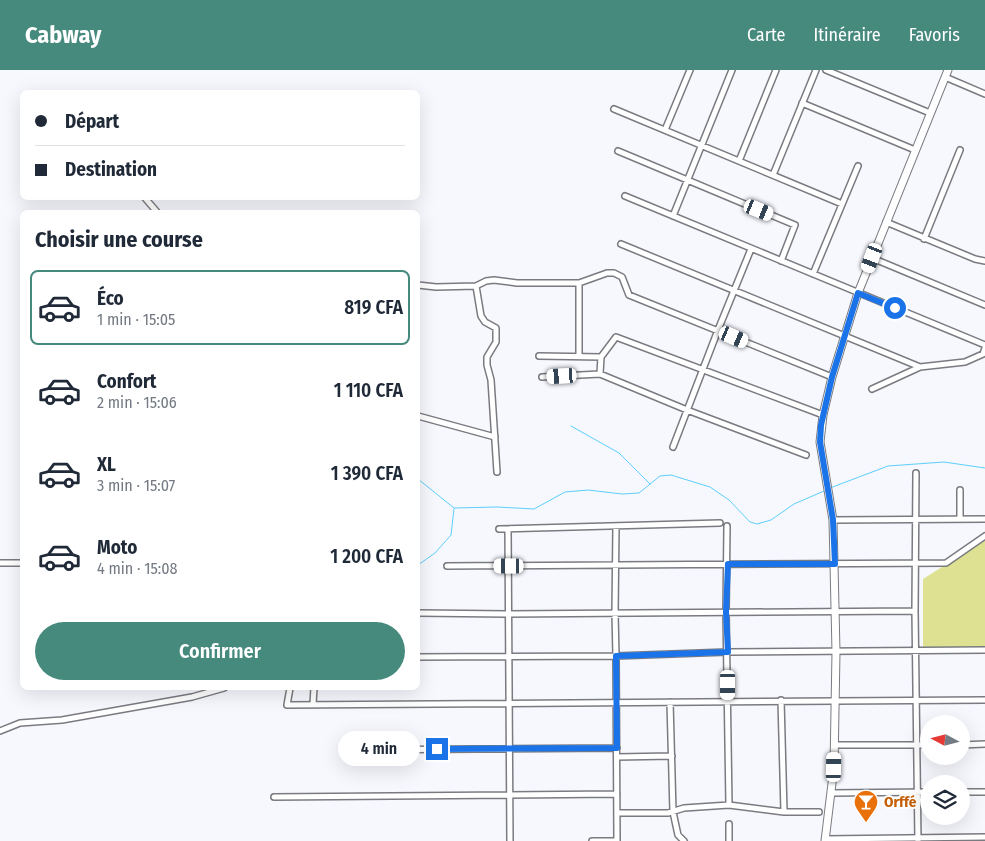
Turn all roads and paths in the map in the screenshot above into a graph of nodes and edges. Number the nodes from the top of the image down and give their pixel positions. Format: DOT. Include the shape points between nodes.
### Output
graph roads {
  1 [pos="690,70"];
  2 [pos="732,70"];
  3 [pos="776,70"];
  4 [pos="816,70"];
  5 [pos="826,70"];
  6 [pos="946,74"];
  7 [pos="985,94"];
  8 [pos="802,103"];
  9 [pos="614,109"];
  10 [pos="930,113"];
  11 [pos="665,130"];
  12 [pos="702,145"];
  13 [pos="915,150"];
  14 [pos="960,150"];
  15 [pos="618,151"];
  16 [pos="739,161"];
  17 [pos="858,166"];
  18 [pos="773,175"];
  19 [pos="687,180"];
  20 [pos="625,196"];
  21 [pos="147,200"];
  22 [pos="842,204"];
  23 [pos="155,210"];
  24 [pos="672,216"];
  25 [pos="886,222"];
  26 [pos="924,238"];
  27 [pos="622,244"];
  28 [pos="751,249"];
  29 [pos="872,258"];
  30 [pos="781,261"];
  31 [pos="985,262"];
  32 [pos="813,274"];
  33 [pos="579,283"];
  34 [pos="420,285"];
  35 [pos="476,286"];
  36 [pos="734,290"];
  37 [pos="858,293"];
  38 [pos="985,304"];
  39 [pos="718,330"];
  40 [pos="844,336"];
  41 [pos="985,347"];
  42 [pos="539,356"];
  43 [pos="579,356"];
  44 [pos="601,357"];
  45 [pos="920,367"];
  46 [pos="702,370"];
  47 [pos="600,374"];
  48 [pos="542,377"];
  49 [pos="832,377"];
  50 [pos="872,389"];
  51 [pos="687,410"];
  52 [pos="823,415"];
  53 [pos="420,417"];
  54 [pos="494,437"];
  55 [pos="673,447"];
  56 [pos="806,455"];
  57 [pos="497,472"];
  58 [pos="916,473"];
  59 [pos="960,490"];
  60 [pos="916,519"];
  61 [pos="960,519"];
  62 [pos="985,519"];
  63 [pos="833,520"];
  64 [pos="720,523"];
  65 [pos="616,526"];
  66 [pos="727,526"];
  67 [pos="498,529"];
  68 [pos="508,529"];
  69 [pos="985,536"];
  70 [pos="0,563"];
  71 [pos="20,563"];
  72 [pos="916,563"];
  73 [pos="728,564"];
  74 [pos="835,564"];
  75 [pos="616,565"];
  76 [pos="447,566"];
  77 [pos="509,566"];
  78 [pos="915,611"];
  79 [pos="726,612"];
  80 [pos="834,612"];
  81 [pos="420,613"];
  82 [pos="615,613"];
  83 [pos="508,614"];
  84 [pos="985,650"];
  85 [pos="917,651"];
  86 [pos="728,652"];
  87 [pos="836,652"];
  88 [pos="616,656"];
  89 [pos="420,657"];
  90 [pos="508,657"];
  91 [pos="217,690"];
  92 [pos="290,690"];
  93 [pos="314,690"];
  94 [pos="781,700"];
  95 [pos="917,700"];
  96 [pos="985,700"];
  97 [pos="835,701"];
  98 [pos="617,702"];
  99 [pos="670,702"];
  100 [pos="728,702"];
  101 [pos="509,703"];
  102 [pos="313,704"];
  103 [pos="0,730"];
  104 [pos="985,744"];
  105 [pos="917,745"];
  106 [pos="970,745"];
  107 [pos="835,746"];
  108 [pos="617,748"];
  109 [pos="510,749"];
  110 [pos="346,750"];
  111 [pos="672,756"];
  112 [pos="617,757"];
  113 [pos="970,792"];
  114 [pos="985,792"];
  115 [pos="832,793"];
  116 [pos="918,793"];
  117 [pos="617,794"];
  118 [pos="510,795"];
  119 [pos="274,797"];
  120 [pos="729,805"];
  121 [pos="673,812"];
  122 [pos="784,812"];
  123 [pos="819,812"];
  124 [pos="617,814"];
  125 [pos="729,824"];
  126 [pos="678,835"];
  127 [pos="985,837"];
  128 [pos="882,839"];
  129 [pos="918,839"];
  130 [pos="958,839"];
  131 [pos="826,840"];
  132 [pos="847,840"];
  133 [pos="510,841"];
  134 [pos="592,841"];
  135 [pos="617,841"];
  136 [pos="675,841"];
  137 [pos="684,841"];
  138 [pos="729,841"];
  1 -- 11 [label="street"];
  2 -- 12 [label="street"];
  3 -- 16 [label="street"];
  4 -- 8 [label="street"];
  5 -- 10 [label="street"];
  6 -- 7 [label="street"];
  6 -- 10 [label="main road"];
  8 -- 13 [label="street"];
  8 -- 18 [label="street"];
  9 -- 11 [label="street"];
  10 -- 13 [label="main road"];
  11 -- 12 [label="street"];
  12 -- 16 [label="street"];
  12 -- 19 [label="street"];
  13 -- 25 [label="main road"];
  14 -- 26 [label="street"];
  15 -- 19 [label="street"];
  16 -- 18 [label="street"];
  17 -- 22 [label="street"];
  18 -- 22 [label="street"];
  19 -- 24 [label="street"];
  19 -- 30 [label="street" via="795,225"];
  20 -- 24 [label="street"];
  21 -- 23 [label="street"];
  22 -- 32 [label="street"];
  24 -- 28 [label="street"];
  25 -- 26 [label="street"];
  25 -- 29 [label="main road"];
  26 -- 31 [label="street"];
  27 -- 36 [label="street"];
  28 -- 30 [label="street"];
  28 -- 36 [label="street"];
  29 -- 37 [label="main road"];
  29 -- 38 [label="street"];
  30 -- 32 [label="street"];
  32 -- 37 [label="street"];
  33 -- 35 [label="street" via="494,280"];
  33 -- 39 [label="street" via="607,273 619,274 629,295"];
  33 -- 43 [label="street"];
  34 -- 35 [label="street"];
  35 -- 54 [label="street" via="481,316 496,328 496,342 487,357"];
  36 -- 39 [label="street"];
  36 -- 40 [label="street"];
  37 -- 40 [label="main road"];
  37 -- 41 [label="street"];
  39 -- 46 [label="street"];
  39 -- 49 [label="street"];
  40 -- 45 [label="street"];
  40 -- 49 [label="main road"];
  41 -- 45 [label="street" via="983,354 965,362"];
  42 -- 43 [label="street"];
  43 -- 44 [label="street"];
  44 -- 46 [label="street" via="616,338"];
  44 -- 47 [label="street"];
  45 -- 50 [label="street"];
  46 -- 51 [label="street"];
  46 -- 52 [label="street"];
  47 -- 48 [label="street"];
  47 -- 51 [label="street"];
  49 -- 52 [label="main road"];
  51 -- 55 [label="street"];
  51 -- 56 [label="street"];
  52 -- 63 [label="main road" via="820,442"];
  53 -- 54 [label="street"];
  54 -- 57 [label="street"];
  58 -- 60 [label="street"];
  59 -- 61 [label="street"];
  60 -- 61 [label="street"];
  60 -- 63 [label="street"];
  60 -- 72 [label="street"];
  61 -- 62 [label="street"];
  63 -- 74 [label="main road"];
  64 -- 65 [label="street"];
  65 -- 68 [label="street"];
  65 -- 75 [label="street"];
  66 -- 73 [label="street"];
  67 -- 68 [label="street"];
  68 -- 77 [label="street"];
  69 -- 72 [label="street" via="946,563"];
  70 -- 71 [label="street"];
  72 -- 74 [label="street"];
  72 -- 78 [label="street"];
  73 -- 74 [label="street"];
  73 -- 75 [label="street"];
  73 -- 79 [label="street"];
  74 -- 80 [label="main road"];
  75 -- 77 [label="street"];
  75 -- 82 [label="street"];
  76 -- 77 [label="street"];
  77 -- 83 [label="street"];
  78 -- 80 [label="street"];
  78 -- 85 [label="street"];
  79 -- 80 [label="street"];
  79 -- 82 [label="street"];
  79 -- 86 [label="street"];
  80 -- 87 [label="main road"];
  81 -- 83 [label="street"];
  82 -- 83 [label="street"];
  82 -- 88 [label="street"];
  83 -- 90 [label="street"];
  84 -- 85 [label="street"];
  85 -- 87 [label="street"];
  85 -- 95 [label="street"];
  86 -- 87 [label="street"];
  86 -- 88 [label="street"];
  86 -- 100 [label="street"];
  87 -- 97 [label="main road"];
  88 -- 90 [label="street"];
  88 -- 98 [label="street"];
  89 -- 90 [label="street"];
  90 -- 101 [label="street"];
  91 -- 103 [label="street" via="62,720 20,723"];
  92 -- 102 [label="street" via="287,705"];
  93 -- 102 [label="street"];
  94 -- 97 [label="street"];
  94 -- 100 [label="street"];
  94 -- 122 [label="street"];
  95 -- 96 [label="street"];
  95 -- 97 [label="street"];
  95 -- 105 [label="street"];
  97 -- 107 [label="main road"];
  98 -- 99 [label="street"];
  98 -- 101 [label="street"];
  98 -- 108 [label="street"];
  99 -- 100 [label="street"];
  99 -- 111 [label="street"];
  100 -- 120 [label="street"];
  101 -- 102 [label="street"];
  101 -- 109 [label="street"];
  104 -- 106 [label="street"];
  105 -- 107 [label="street"];
  105 -- 116 [label="street"];
  107 -- 115 [label="main road"];
  108 -- 109 [label="street"];
  108 -- 112 [label="street"];
  109 -- 110 [label="street"];
  109 -- 118 [label="street"];
  111 -- 112 [label="street"];
  111 -- 121 [label="street"];
  112 -- 117 [label="street"];
  113 -- 114 [label="street"];
  115 -- 116 [label="street"];
  115 -- 131 [label="main road"];
  116 -- 129 [label="street"];
  117 -- 118 [label="street"];
  117 -- 124 [label="street"];
  118 -- 119 [label="street"];
  118 -- 133 [label="street"];
  120 -- 121 [label="street" via="684,808"];
  120 -- 122 [label="street"];
  121 -- 124 [label="street"];
  121 -- 126 [label="street"];
  122 -- 123 [label="street"];
  124 -- 135 [label="street"];
  125 -- 138 [label="street"];
  126 -- 136 [label="street"];
  126 -- 137 [label="street"];
  127 -- 130 [label="street"];
  128 -- 129 [label="street"];
  128 -- 132 [label="street"];
  129 -- 130 [label="street"];
  131 -- 132 [label="street"];
  134 -- 135 [label="street"];
}
